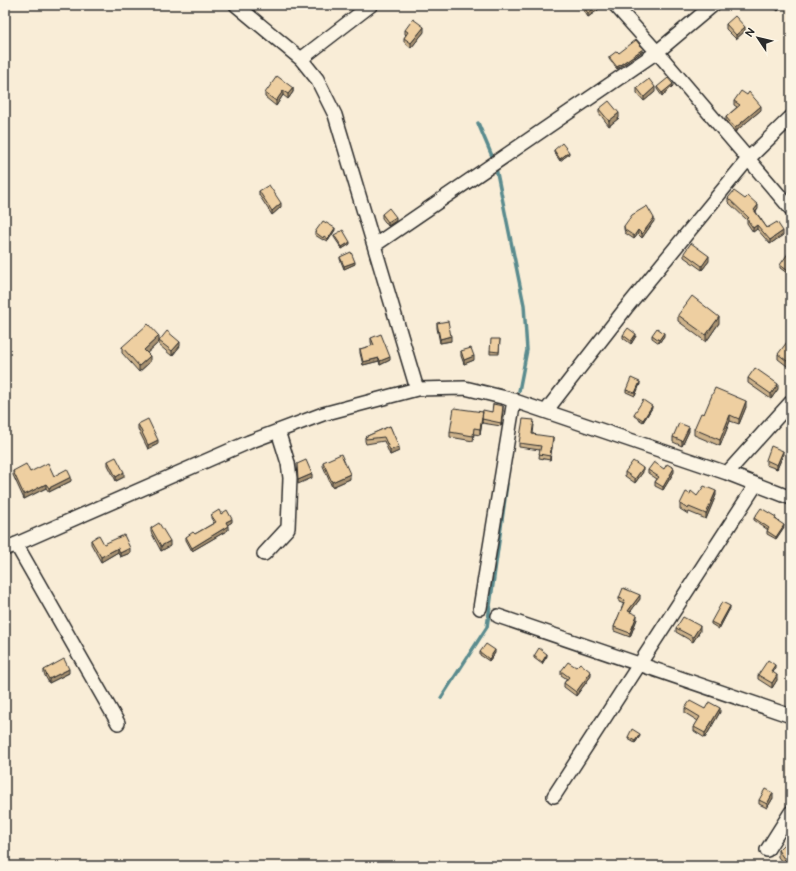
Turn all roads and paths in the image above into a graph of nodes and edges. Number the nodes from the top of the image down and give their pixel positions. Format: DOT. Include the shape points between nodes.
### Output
graph roads {
  1 [pos="236,5"];
  2 [pos="371,5"];
  3 [pos="615,5"];
  4 [pos="713,5"];
  5 [pos="657,52"];
  6 [pos="301,59"];
  7 [pos="791,117"];
  8 [pos="748,159"];
  9 [pos="791,209"];
  10 [pos="375,246"];
  11 [pos="417,389"];
  12 [pos="514,400"];
  13 [pos="791,402"];
  14 [pos="546,411"];
  15 [pos="278,431"];
  16 [pos="727,473"];
  17 [pos="755,486"];
  18 [pos="791,498"];
  19 [pos="11,547"];
  20 [pos="264,554"];
  21 [pos="480,608"];
  22 [pos="498,616"];
  23 [pos="639,665"];
  24 [pos="791,716"];
  25 [pos="118,723"];
  26 [pos="554,796"];
  27 [pos="791,812"];
  28 [pos="767,850"];
  1 -- 6 [label="street"];
  2 -- 6 [label="street"];
  3 -- 5 [label="street"];
  4 -- 5 [label="street"];
  5 -- 8 [label="street"];
  5 -- 10 [label="street"];
  6 -- 10 [label="street" via="318,79 335,115"];
  7 -- 8 [label="street"];
  8 -- 9 [label="street"];
  8 -- 14 [label="street" via="626,308"];
  10 -- 11 [label="street"];
  11 -- 12 [label="street" via="465,388"];
  11 -- 15 [label="street" via="323,414"];
  12 -- 14 [label="street"];
  12 -- 21 [label="street"];
  13 -- 16 [label="street"];
  14 -- 16 [label="street"];
  15 -- 19 [label="street"];
  15 -- 20 [label="street" via="290,478 288,528"];
  16 -- 17 [label="street"];
  17 -- 18 [label="street"];
  17 -- 23 [label="street"];
  19 -- 25 [label="street"];
  22 -- 23 [label="street"];
  23 -- 24 [label="street"];
  23 -- 26 [label="street"];
  27 -- 28 [label="street"];
}
